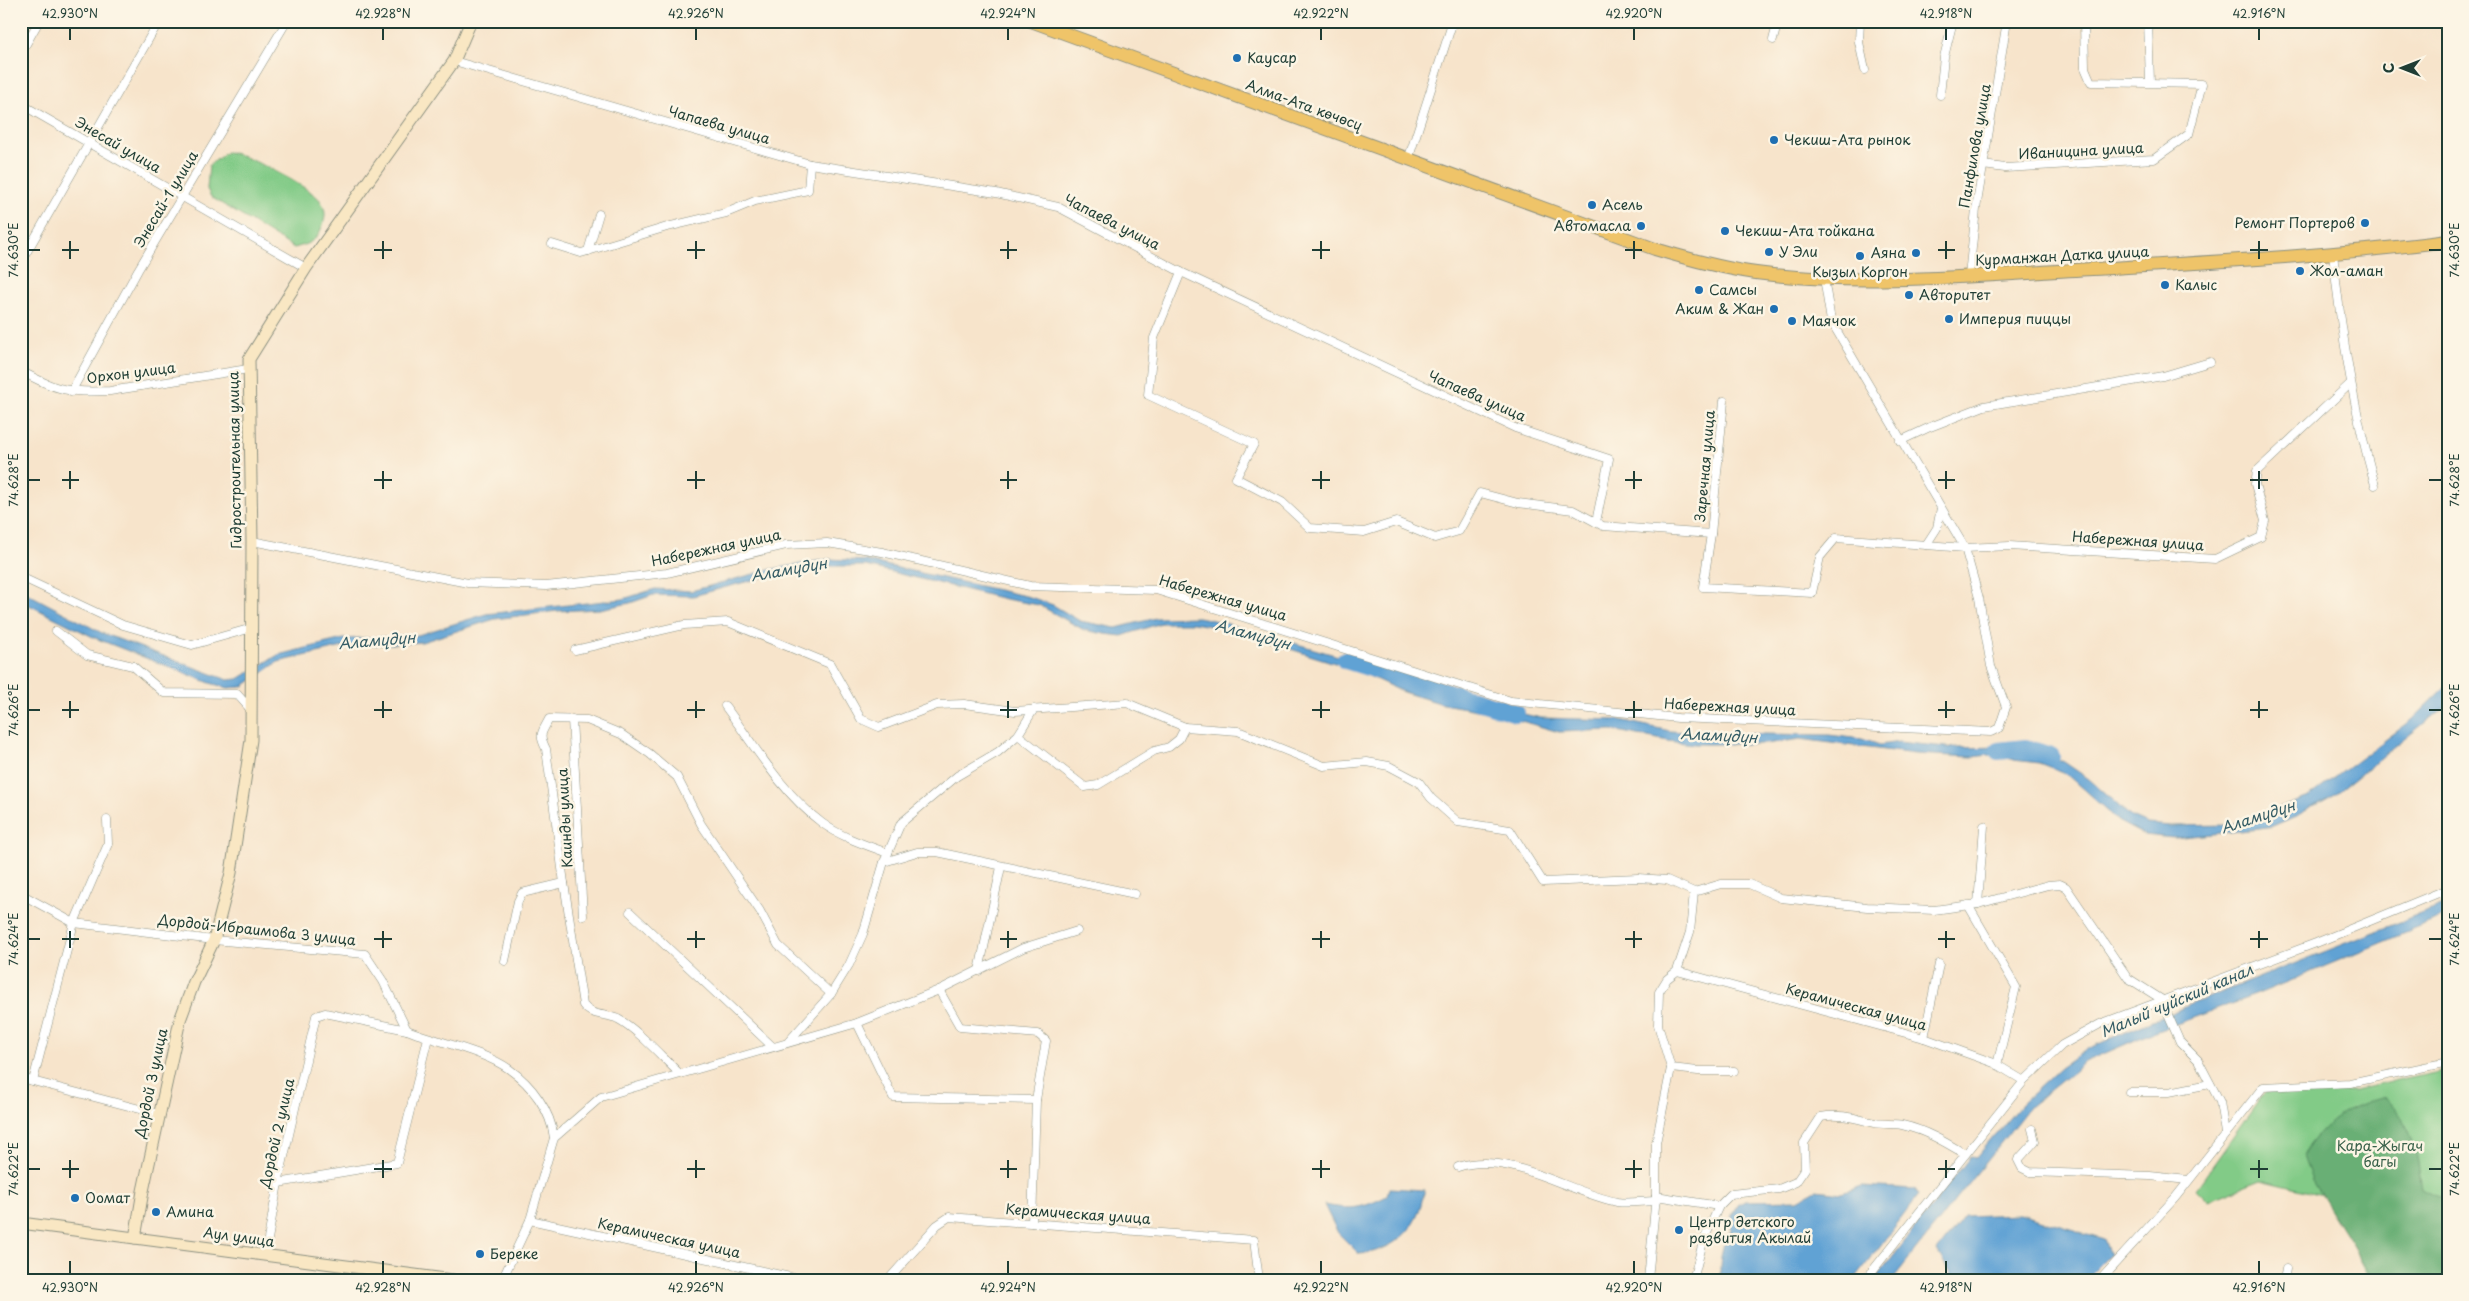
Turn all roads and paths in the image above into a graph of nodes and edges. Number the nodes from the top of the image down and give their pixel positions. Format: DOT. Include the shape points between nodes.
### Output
graph roads {
  1 [pos="39,21"];
  2 [pos="159,21"];
  3 [pos="287,21"];
  4 [pos="470,21"];
  5 [pos="1031,21"];
  6 [pos="1453,21"];
  7 [pos="1778,21"];
  8 [pos="1860,21"];
  9 [pos="1953,21"];
  10 [pos="2007,21"];
  11 [pos="2084,21"];
  12 [pos="2148,21"];
  13 [pos="1773,40"];
  14 [pos="21,53"];
  15 [pos="454,61"];
  16 [pos="1865,70"];
  17 [pos="2150,82"];
  18 [pos="1940,94"];
  19 [pos="21,104"];
  20 [pos="90,144"];
  21 [pos="1408,160"];
  22 [pos="810,164"];
  23 [pos="1983,165"];
  24 [pos="182,196"];
  25 [pos="600,214"];
  26 [pos="1566,218"];
  27 [pos="2448,241"];
  28 [pos="552,244"];
  29 [pos="588,251"];
  30 [pos="2333,253"];
  31 [pos="21,262"];
  32 [pos="306,268"];
  33 [pos="1181,272"];
  34 [pos="1969,276"];
  35 [pos="1824,278"];
  36 [pos="2210,362"];
  37 [pos="248,369"];
  38 [pos="21,371"];
  39 [pos="2350,384"];
  40 [pos="71,392"];
  41 [pos="1724,401"];
  42 [pos="1900,441"];
  43 [pos="2375,485"];
  44 [pos="1941,508"];
  45 [pos="1596,522"];
  46 [pos="1711,534"];
  47 [pos="252,542"];
  48 [pos="1926,546"];
  49 [pos="1965,548"];
  50 [pos="21,577"];
  51 [pos="252,628"];
  52 [pos="56,631"];
  53 [pos="575,650"];
  54 [pos="725,706"];
  55 [pos="253,709"];
  56 [pos="1034,709"];
  57 [pos="572,719"];
  58 [pos="1185,727"];
  59 [pos="1018,735"];
  60 [pos="107,820"];
  61 [pos="1984,826"];
  62 [pos="888,852"];
  63 [pos="884,862"];
  64 [pos="1001,867"];
  65 [pos="564,882"];
  66 [pos="2448,889"];
  67 [pos="1694,892"];
  68 [pos="21,894"];
  69 [pos="1135,894"];
  70 [pos="1978,904"];
  71 [pos="1968,905"];
  72 [pos="630,912"];
  73 [pos="583,916"];
  74 [pos="74,923"];
  75 [pos="1077,932"];
  76 [pos="214,940"];
  77 [pos="505,961"];
  78 [pos="1939,964"];
  79 [pos="979,971"];
  80 [pos="1677,971"];
  81 [pos="939,990"];
  82 [pos="831,994"];
  83 [pos="2161,999"];
  84 [pos="857,1023"];
  85 [pos="407,1030"];
  86 [pos="428,1038"];
  87 [pos="1924,1038"];
  88 [pos="787,1042"];
  89 [pos="772,1047"];
  90 [pos="2448,1062"];
  91 [pos="1997,1065"];
  92 [pos="1671,1068"];
  93 [pos="1734,1071"];
  94 [pos="679,1073"];
  95 [pos="21,1078"];
  96 [pos="33,1081"];
  97 [pos="2024,1081"];
  98 [pos="2210,1084"];
  99 [pos="2128,1092"];
  100 [pos="1036,1100"];
  101 [pos="159,1114"];
  102 [pos="2032,1129"];
  103 [pos="2225,1133"];
  104 [pos="554,1138"];
  105 [pos="1965,1154"];
  106 [pos="1458,1167"];
  107 [pos="2188,1180"];
  108 [pos="278,1183"];
  109 [pos="1656,1198"];
  110 [pos="1719,1206"];
  111 [pos="530,1220"];
  112 [pos="21,1223"];
  113 [pos="1032,1223"];
  114 [pos="135,1238"];
  115 [pos="265,1256"];
  116 [pos="2286,1269"];
  117 [pos="453,1280"];
  118 [pos="502,1280"];
  119 [pos="804,1280"];
  120 [pos="888,1280"];
  121 [pos="1259,1280"];
  122 [pos="1648,1280"];
  123 [pos="1693,1280"];
  124 [pos="1865,1280"];
  125 [pos="2100,1280"];
  126 [pos="2284,1280"];
  1 -- 14 [label="street"];
  2 -- 20 [label="street"];
  3 -- 24 [label="street, Энесай-1 улица"];
  4 -- 15 [label="street, Гидростроительная улица"];
  5 -- 21 [label="main road, Алма-Ата көчөсү"];
  6 -- 21 [label="street"];
  7 -- 13 [label="street"];
  8 -- 16 [label="street"];
  9 -- 18 [label="street" via="1944,57"];
  10 -- 23 [label="street, Панфилова улица"];
  11 -- 17 [label="street" via="2085,68 2091,82"];
  12 -- 17 [label="street"];
  15 -- 22 [label="street, Чапаева улица"];
  15 -- 32 [label="street, Гидростроительная улица"];
  17 -- 23 [label="street, Иваницина улица" via="2202,84 2190,134 2154,159 2005,168"];
  19 -- 20 [label="street, Энесай улица"];
  20 -- 24 [label="street, Энесай улица"];
  20 -- 31 [label="street"];
  21 -- 26 [label="main road, Алма-Ата көчөсү"];
  22 -- 29 [label="street" via="808,190 755,201 726,213"];
  22 -- 33 [label="street, Чапаева улица" via="996,193 1058,208"];
  23 -- 34 [label="street, Панфилова улица"];
  24 -- 32 [label="street, Энесай улица"];
  24 -- 40 [label="street, Энесай-1 улица"];
  25 -- 29 [label="street"];
  26 -- 35 [label="main road, Курманжан Датка улица" via="1700,263 1755,273"];
  27 -- 30 [label="main road, Курманжан Датка улица"];
  28 -- 29 [label="street" via="581,253"];
  30 -- 34 [label="main road, Курманжан Датка улица"];
  30 -- 39 [label="street"];
  32 -- 37 [label="street, Гидростроительная улица" via="253,349"];
  33 -- 45 [label="street, Чапаева улица" via="1515,428 1609,459"];
  33 -- 45 [label="street, Заречная улица" via="1154,338 1148,394 1254,444 1236,478 1282,502 1310,528 1364,532 1396,522 1435,538 1459,531 1480,493 1518,503 1573,510"];
  34 -- 35 [label="main road, Курманжан Датка улица"];
  35 -- 42 [label="street, Набережная улица" via="1831,321"];
  36 -- 42 [label="street" via="2163,376 1984,406"];
  37 -- 40 [label="street, Орхон улица" via="110,391"];
  37 -- 47 [label="street, Гидростроительная улица"];
  38 -- 40 [label="street, Орхон улица" via="58,390"];
  39 -- 43 [label="street"];
  39 -- 49 [label="street, Набережная улица" via="2257,471 2255,484 2264,521 2261,536 2215,559 2010,546"];
  41 -- 46 [label="street, Заречная улица"];
  42 -- 44 [label="street, Набережная улица"];
  44 -- 48 [label="street" via="1937,528"];
  44 -- 49 [label="street, Набережная улица"];
  45 -- 46 [label="street, Заречная улица" via="1603,526"];
  46 -- 48 [label="street, Заречная улица" via="1703,587 1812,593 1820,557 1836,538"];
  47 -- 49 [label="street, Набережная улица" via="468,583 546,586 666,573 786,544 827,543 882,552 1030,586 1156,590 1511,701 1678,718 1991,732 1999,728 2006,707 1991,666 1979,598"];
  47 -- 51 [label="street, Гидростроительная улица"];
  48 -- 49 [label="street, Заречная улица"];
  50 -- 51 [label="street" via="123,625 192,645"];
  51 -- 55 [label="street, Гидростроительная улица"];
  52 -- 55 [label="street" via="87,655 134,666 164,693 238,694"];
  53 -- 56 [label="street" via="684,625 728,622 830,664 861,719 879,726 938,705 964,704 1015,711"];
  54 -- 62 [label="street" via="789,791 822,823 852,840"];
  55 -- 76 [label="street, Дордой 3 улица" via="237,838"];
  56 -- 58 [label="street" via="1127,703"];
  56 -- 59 [label="street"];
  57 -- 65 [label="street" via="549,719 541,731"];
  57 -- 73 [label="street, Каинды улица"];
  57 -- 82 [label="street" via="588,720 621,734 677,777 701,824 760,911 778,945"];
  58 -- 59 [label="street" via="1179,739 1169,747 1154,751 1098,785 1085,787"];
  58 -- 67 [label="street" via="1238,731 1324,766 1367,762 1389,766 1419,782 1431,798 1458,822 1510,830 1543,882 1638,878 1667,880"];
  59 -- 62 [label="street" via="998,752 957,776 901,824"];
  60 -- 74 [label="street" via="108,844"];
  61 -- 70 [label="street"];
  62 -- 63 [label="street"];
  63 -- 64 [label="street" via="917,852 938,852"];
  63 -- 82 [label="street" via="863,934"];
  64 -- 69 [label="street"];
  64 -- 79 [label="street"];
  65 -- 77 [label="street" via="522,893"];
  65 -- 94 [label="street" via="583,1005 593,1014 616,1018 630,1026"];
  66 -- 83 [label="street" via="2316,943"];
  67 -- 71 [label="street" via="1721,884 1749,884 1781,898 1868,907 1934,910"];
  67 -- 80 [label="street" via="1690,932"];
  68 -- 74 [label="street, Дордой-Ибраимова 3 улица"];
  70 -- 71 [label="street"];
  70 -- 83 [label="street" via="2060,884 2066,888 2128,978"];
  71 -- 91 [label="street" via="2016,986"];
  72 -- 89 [label="street"];
  74 -- 76 [label="street, Дордой-Ибраимова 3 улица"];
  74 -- 96 [label="street"];
  75 -- 79 [label="street" via="1024,948"];
  76 -- 85 [label="street, Дордой-Ибраимова 3 улица" via="365,954 383,981"];
  76 -- 101 [label="street, Дордой 3 улица" via="180,1020"];
  78 -- 87 [label="street"];
  79 -- 81 [label="street"];
  80 -- 87 [label="street, Керамическая улица"];
  80 -- 92 [label="street" via="1659,992 1658,1025"];
  81 -- 84 [label="street"];
  81 -- 100 [label="street" via="960,1027 1038,1034 1046,1041"];
  82 -- 88 [label="street"];
  83 -- 97 [label="street" via="2100,1024 2062,1045"];
  83 -- 98 [label="street" via="2180,1042 2198,1060"];
  84 -- 88 [label="street"];
  84 -- 100 [label="street" via="893,1097"];
  85 -- 86 [label="street"];
  85 -- 108 [label="street, Дордой 2 улица" via="325,1013 316,1016"];
  86 -- 104 [label="street" via="479,1054 509,1068 538,1098 552,1121"];
  86 -- 108 [label="street" via="397,1163"];
  87 -- 91 [label="street, Керамическая улица"];
  88 -- 89 [label="street"];
  89 -- 94 [label="street"];
  90 -- 103 [label="street" via="2350,1082 2263,1087"];
  91 -- 97 [label="street, Керамическая улица"];
  92 -- 93 [label="street"];
  92 -- 109 [label="street" via="1656,1143"];
  94 -- 104 [label="street" via="601,1097"];
  95 -- 96 [label="street"];
  96 -- 101 [label="street"];
  97 -- 105 [label="street"];
  98 -- 99 [label="street" via="2170,1092"];
  98 -- 103 [label="street" via="2220,1102"];
  100 -- 113 [label="street"];
  101 -- 114 [label="street, Дордой 3 улица"];
  102 -- 107 [label="street" via="2035,1141 2018,1160 2022,1168 2030,1172 2142,1175"];
  103 -- 107 [label="street"];
  104 -- 111 [label="street"];
  105 -- 110 [label="street" via="1934,1136 1901,1125 1860,1118 1821,1117 1804,1143 1805,1169 1796,1182 1780,1189 1732,1194"];
  105 -- 124 [label="street"];
  106 -- 109 [label="street" via="1482,1162 1522,1170 1618,1202"];
  107 -- 125 [label="street"];
  108 -- 115 [label="street, Дордой 2 улица"];
  109 -- 110 [label="street"];
  109 -- 122 [label="street"];
  110 -- 123 [label="street" via="1703,1242"];
  111 -- 118 [label="street"];
  111 -- 119 [label="street, Керамическая улица"];
  112 -- 114 [label="street, Аул улица"];
  113 -- 120 [label="street, Керамическая улица" via="949,1217 936,1225"];
  113 -- 121 [label="street, Керамическая улица" via="1254,1240"];
  114 -- 115 [label="street, Аул улица"];
  115 -- 117 [label="street, Аул улица"];
  116 -- 126 [label="street"];
}
